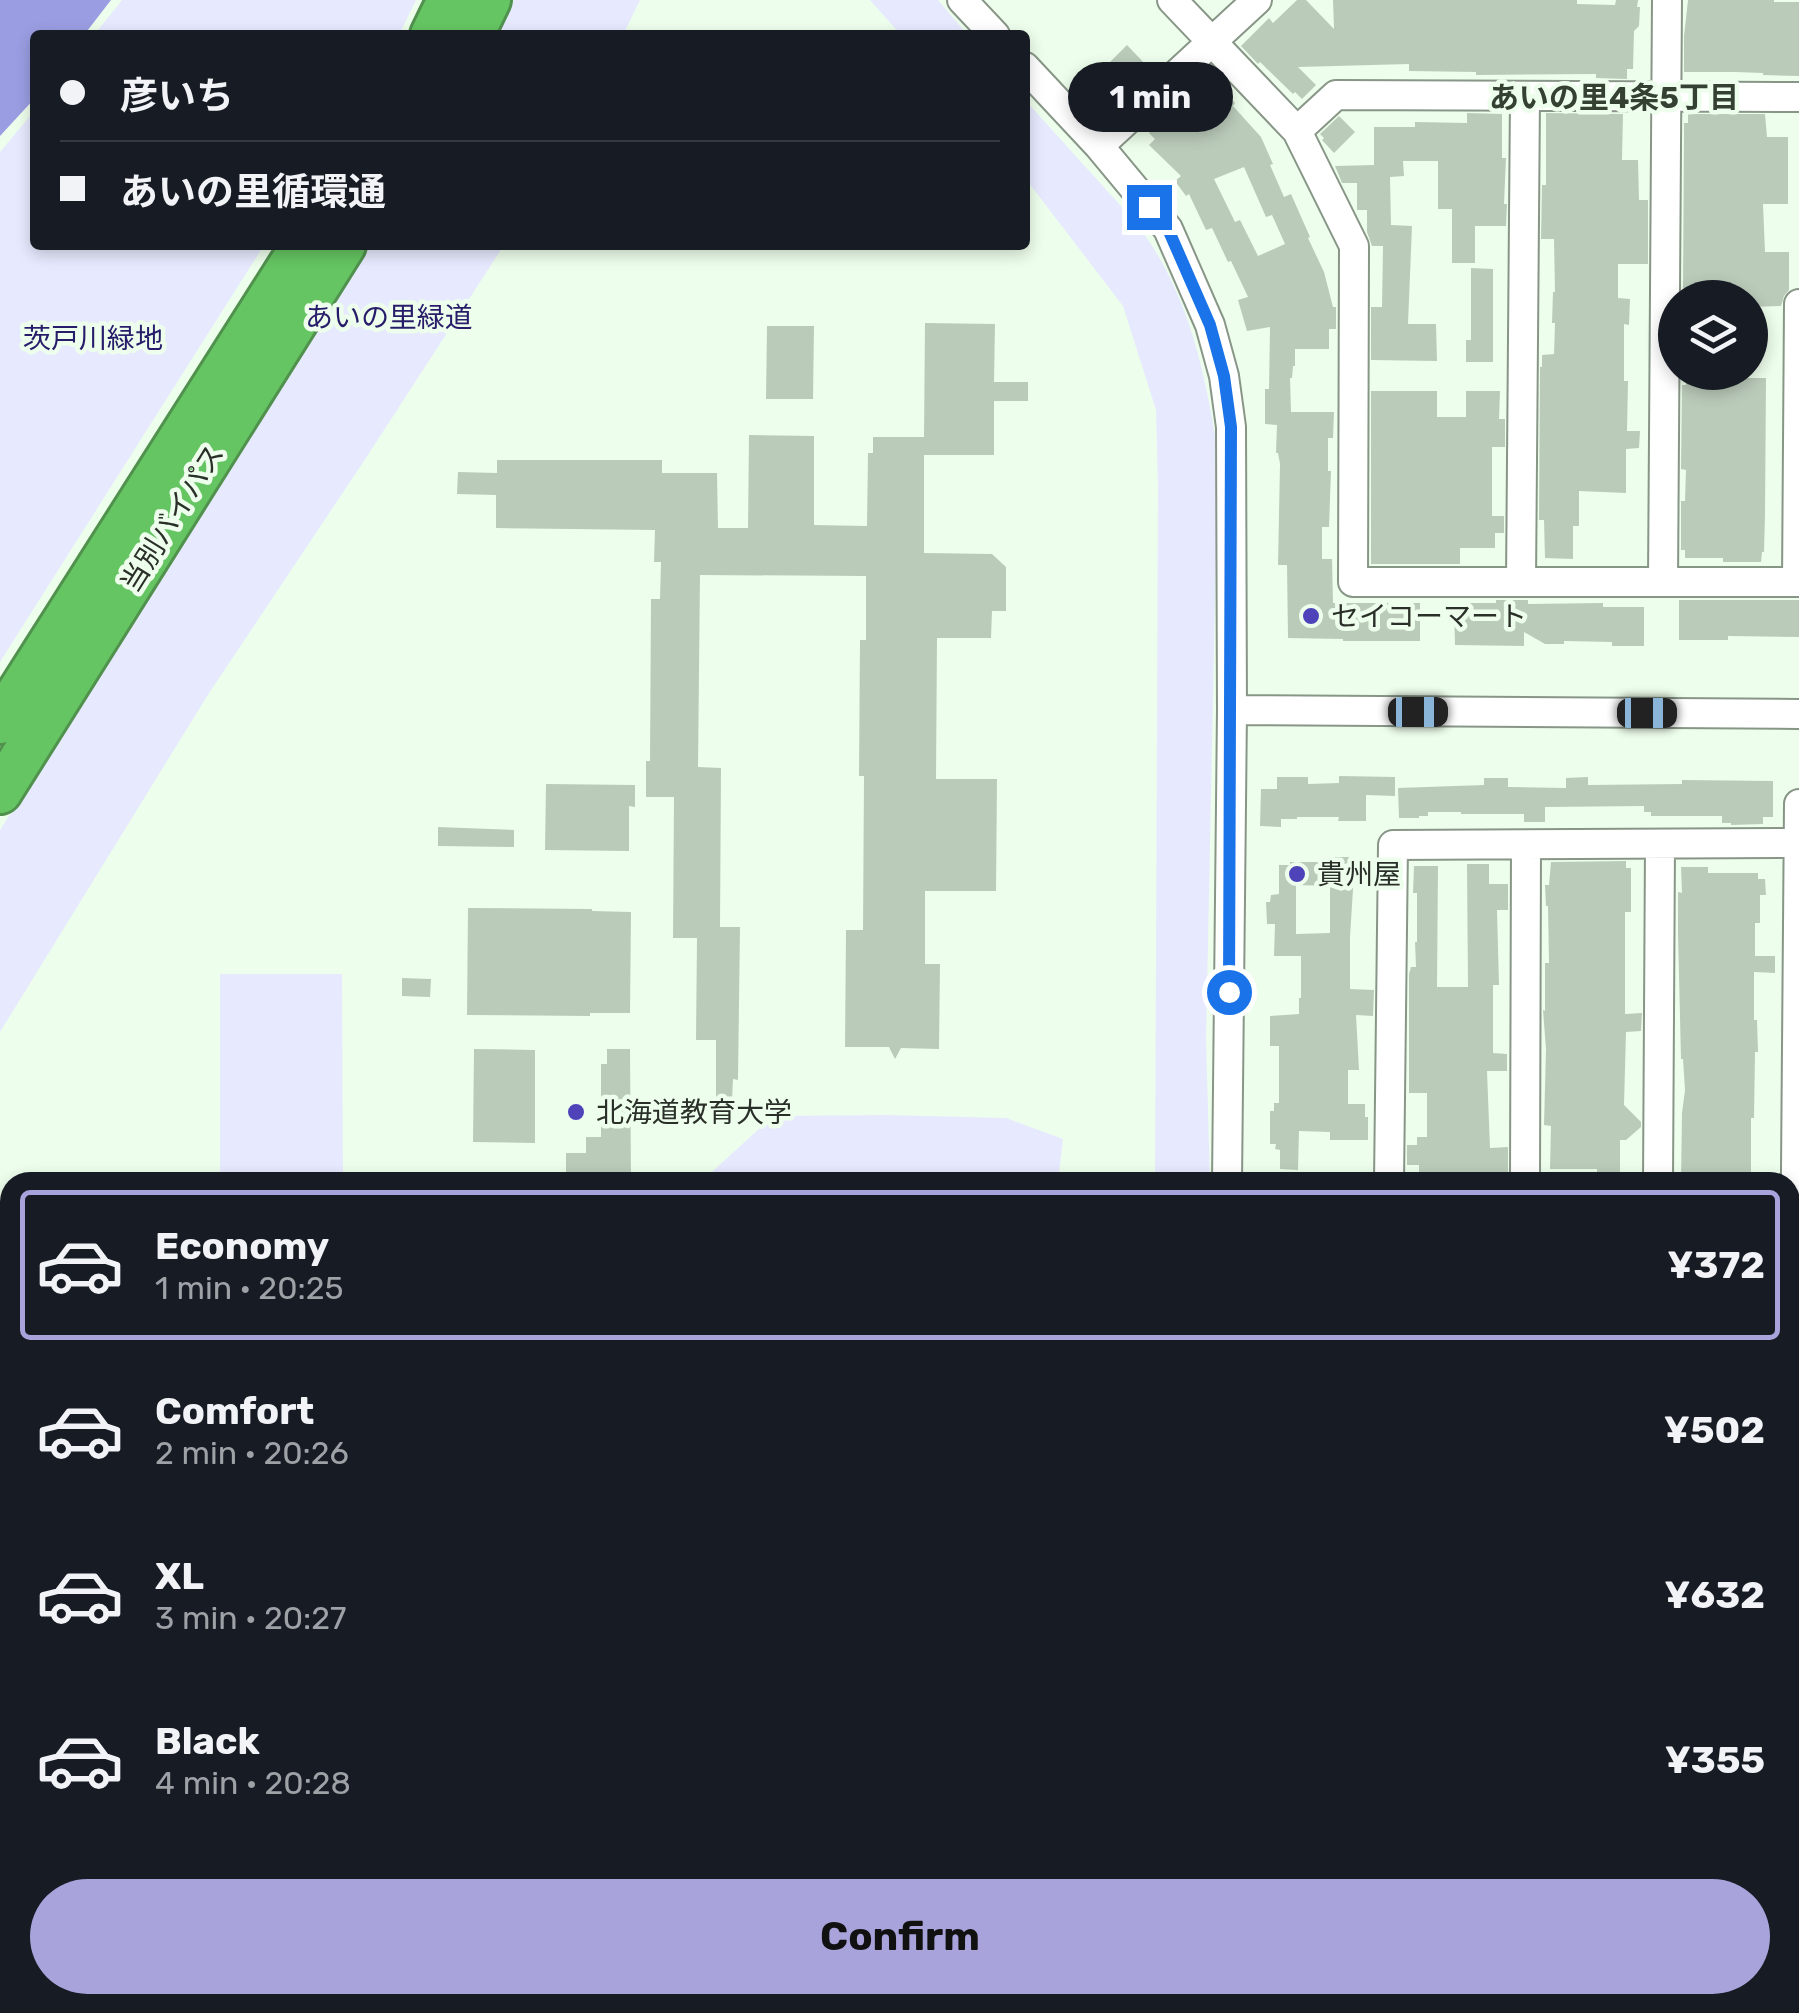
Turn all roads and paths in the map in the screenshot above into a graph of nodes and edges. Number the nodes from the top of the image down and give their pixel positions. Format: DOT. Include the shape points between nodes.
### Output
graph roads {
  1 [pos="449,0"];
  2 [pos="489,0"];
  3 [pos="962,0"];
  4 [pos="1172,0"];
  5 [pos="1257,0"];
  6 [pos="1667,0"];
  7 [pos="434,30"];
  8 [pos="474,30"];
  9 [pos="990,30"];
  10 [pos="1212,42"];
  11 [pos="1030,73"];
  12 [pos="1525,96"];
  13 [pos="1667,97"];
  14 [pos="1799,97"];
  15 [pos="1297,131"];
  16 [pos="1098,146"];
  17 [pos="301,250"];
  18 [pos="341,250"];
  19 [pos="1799,304"];
  20 [pos="1521,582"];
  21 [pos="1662,582"];
  22 [pos="1798,582"];
  23 [pos="1232,710"];
  24 [pos="1799,714"];
  25 [pos="0,722"];
  26 [pos="0,792"];
  27 [pos="1799,804"];
  28 [pos="1799,843"];
  29 [pos="1526,845"];
  30 [pos="1660,845"];
  31 [pos="1227,1172"];
  32 [pos="1389,1172"];
  33 [pos="1525,1172"];
  34 [pos="1658,1172"];
  35 [pos="1796,1172"];
  1 -- 7 [label="highway"];
  2 -- 8 [label="highway"];
  3 -- 9 [label="street"];
  4 -- 10 [label="street"];
  5 -- 10 [label="street"];
  6 -- 13 [label="street"];
  10 -- 15 [label="street"];
  10 -- 16 [label="street"];
  11 -- 16 [label="street"];
  12 -- 13 [label="street"];
  12 -- 15 [label="street" via="1336,95"];
  12 -- 20 [label="street"];
  13 -- 14 [label="street"];
  13 -- 21 [label="street"];
  15 -- 20 [label="street" via="1354,246 1353,582"];
  16 -- 23 [label="street" via="1168,229 1210,325 1224,376 1231,427"];
  17 -- 25 [label="highway, 当別バイパス"];
  18 -- 26 [label="highway, 当別バイパス"];
  19 -- 22 [label="street"];
  20 -- 21 [label="street"];
  21 -- 22 [label="street"];
  23 -- 24 [label="street"];
  23 -- 31 [label="street"];
  27 -- 28 [label="street"];
  28 -- 30 [label="street"];
  28 -- 35 [label="street"];
  29 -- 30 [label="street"];
  29 -- 32 [label="street" via="1393,846"];
  29 -- 33 [label="street"];
  30 -- 34 [label="street"];
}
